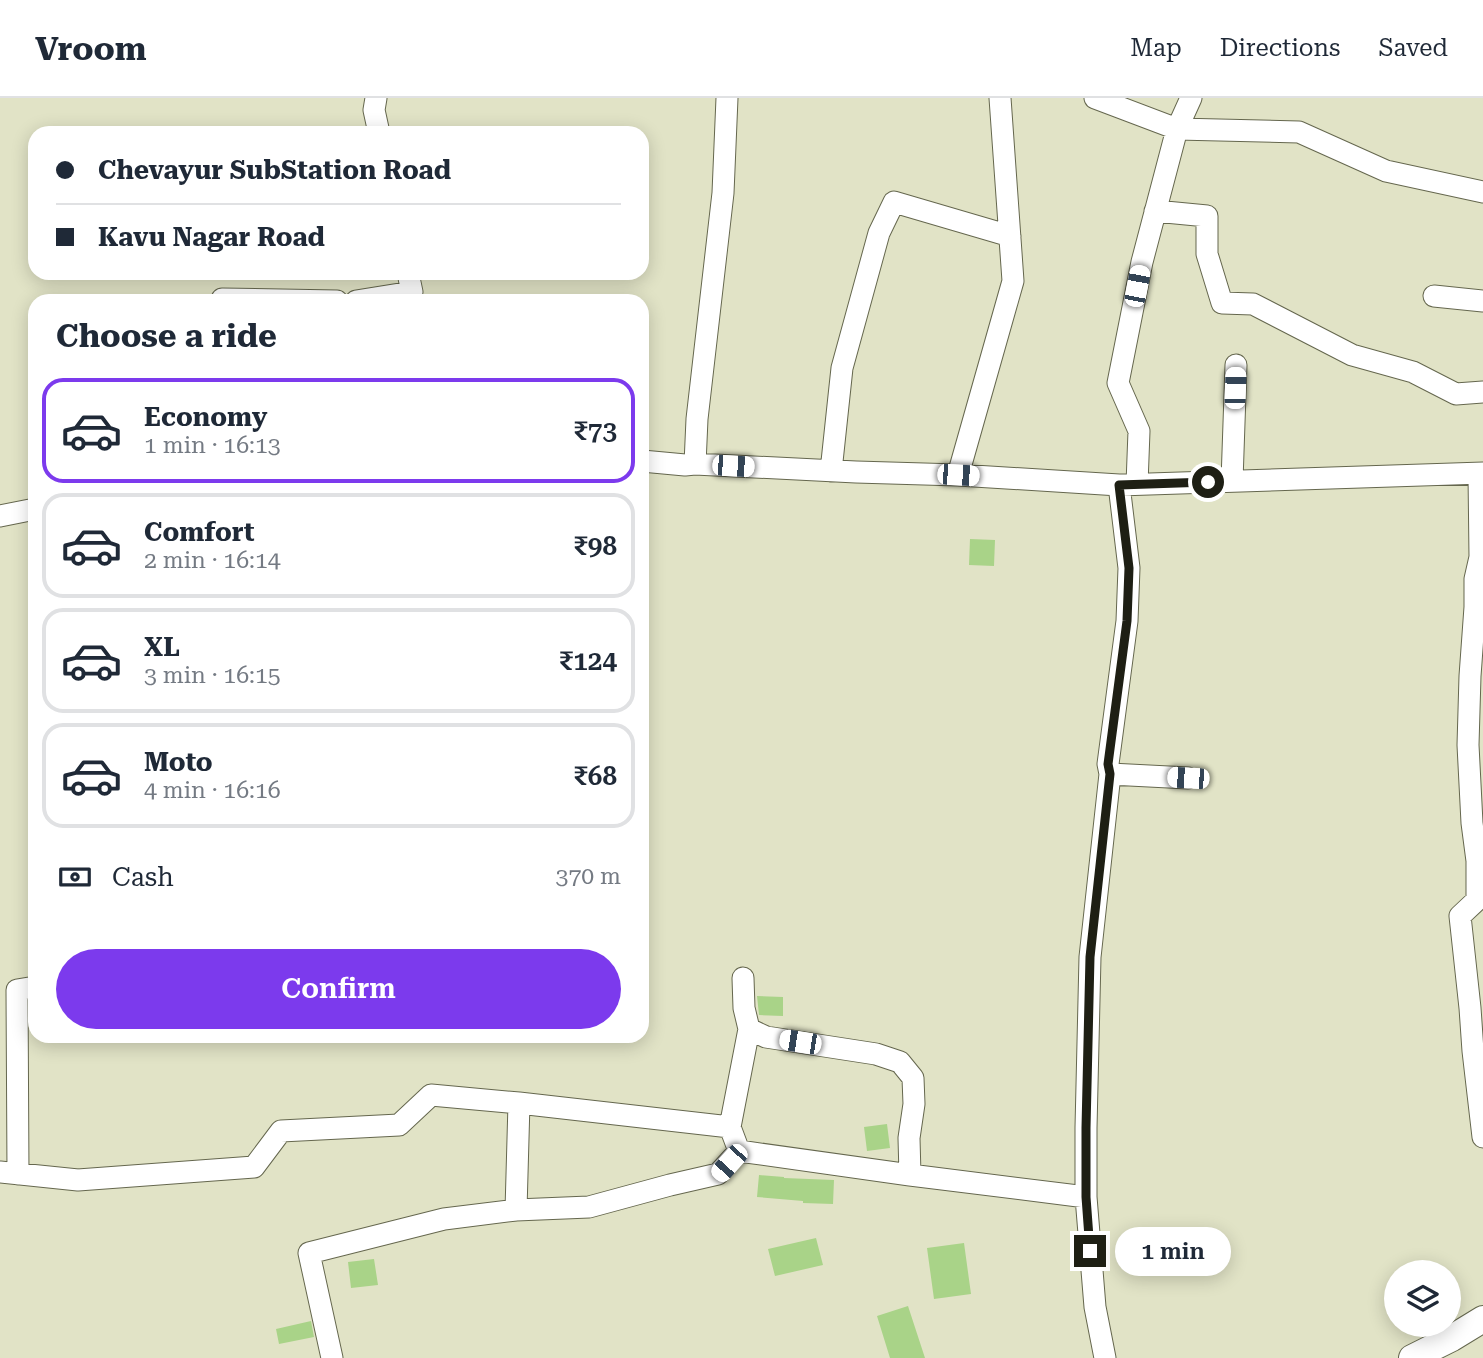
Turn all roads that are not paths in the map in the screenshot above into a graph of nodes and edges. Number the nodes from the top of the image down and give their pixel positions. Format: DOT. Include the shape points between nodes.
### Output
graph roads {
  1 [pos="376,98"];
  2 [pos="727,98"];
  3 [pos="1000,98"];
  4 [pos="1095,98"];
  5 [pos="1191,98"];
  6 [pos="377,126"];
  7 [pos="1177,129"];
  8 [pos="1483,192"];
  9 [pos="1155,211"];
  10 [pos="1010,236"];
  11 [pos="409,280"];
  12 [pos="400,294"];
  13 [pos="1434,296"];
  14 [pos="1483,302"];
  15 [pos="1236,365"];
  16 [pos="1483,392"];
  17 [pos="649,462"];
  18 [pos="695,464"];
  19 [pos="831,471"];
  20 [pos="1481,473"];
  21 [pos="958,475"];
  22 [pos="1232,481"];
  23 [pos="1128,485"];
  24 [pos="28,510"];
  25 [pos="0,516"];
  26 [pos="1477,655"];
  27 [pos="1110,774"];
  28 [pos="1188,778"];
  29 [pos="1480,900"];
  30 [pos="743,978"];
  31 [pos="28,988"];
  32 [pos="749,1029"];
  33 [pos="519,1102"];
  34 [pos="730,1127"];
  35 [pos="1483,1137"];
  36 [pos="739,1151"];
  37 [pos="9,1173"];
  38 [pos="909,1175"];
  39 [pos="1086,1197"];
  40 [pos="516,1210"];
  41 [pos="1483,1319"];
  42 [pos="1483,1333"];
  43 [pos="332,1358"];
  44 [pos="1105,1358"];
  45 [pos="1412,1358"];
  46 [pos="1438,1358"];
  1 -- 6 [label="street"];
  2 -- 18 [label="street" via="723,192"];
  3 -- 10 [label="street"];
  4 -- 7 [label="street"];
  5 -- 7 [label="street"];
  7 -- 8 [label="street" via="1298,132 1386,171"];
  7 -- 9 [label="street"];
  9 -- 16 [label="street" via="1207,215 1207,254 1222,303 1253,304 1352,355 1413,372 1455,394"];
  9 -- 23 [label="street" via="1118,383 1139,432"];
  10 -- 19 [label="street" via="894,202 879,233 842,368"];
  10 -- 21 [label="street" via="1013,281"];
  11 -- 12 [label="street" via="412,292"];
  13 -- 14 [label="street"];
  15 -- 22 [label="street"];
  17 -- 18 [label="street"];
  18 -- 19 [label="street"];
  19 -- 21 [label="street"];
  20 -- 22 [label="street"];
  20 -- 26 [label="street" via="1475,579"];
  21 -- 23 [label="street"];
  22 -- 23 [label="street"];
  23 -- 27 [label="street" via="1127,621"];
  24 -- 25 [label="street"];
  26 -- 29 [label="street" via="1468,745"];
  27 -- 28 [label="street"];
  27 -- 39 [label="street" via="1090,957"];
  29 -- 35 [label="street" via="1460,916"];
  30 -- 32 [label="street"];
  31 -- 37 [label="street" via="17,990"];
  32 -- 34 [label="street"];
  32 -- 38 [label="street" via="766,1037 900,1062 913,1078"];
  33 -- 34 [label="street"];
  33 -- 37 [label="street" via="431,1096 399,1125 281,1131 254,1167 78,1180"];
  33 -- 40 [label="street"];
  34 -- 36 [label="street"];
  36 -- 38 [label="street"];
  36 -- 40 [label="street" via="718,1174 589,1207"];
  38 -- 39 [label="street"];
  39 -- 44 [label="street" via="1095,1307"];
  40 -- 43 [label="street" via="444,1219 309,1253"];
  41 -- 45 [label="main road"];
  42 -- 46 [label="main road"];
}
